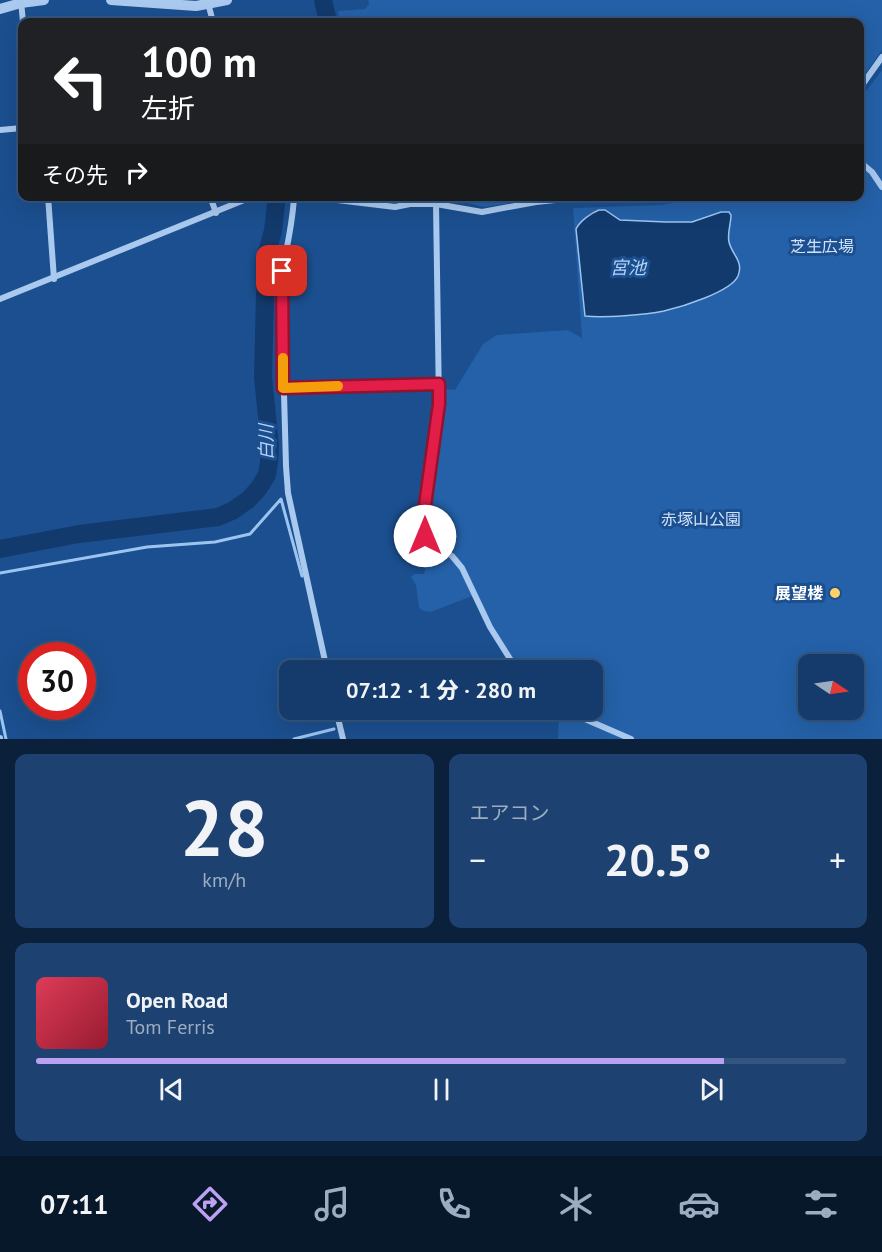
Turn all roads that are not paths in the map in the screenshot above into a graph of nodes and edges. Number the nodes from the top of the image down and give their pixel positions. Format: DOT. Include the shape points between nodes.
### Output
graph roads {
  1 [pos="44,0"];
  2 [pos="111,0"];
  3 [pos="227,0"];
  4 [pos="128,1"];
  5 [pos="21,2"];
  6 [pos="209,3"];
  7 [pos="0,9"];
  8 [pos="23,18"];
  9 [pos="212,18"];
  10 [pos="882,57"];
  11 [pos="864,82"];
  12 [pos="18,129"];
  13 [pos="0,130"];
  14 [pos="864,165"];
  15 [pos="882,187"];
  16 [pos="48,201"];
  17 [pos="212,201"];
  18 [pos="243,201"];
  19 [pos="294,201"];
  20 [pos="345,201"];
  21 [pos="546,201"];
  22 [pos="436,204"];
  23 [pos="216,213"];
  24 [pos="54,279"];
  25 [pos="0,299"];
  26 [pos="439,384"];
  27 [pos="283,388"];
  28 [pos="325,660"];
  29 [pos="511,660"];
  30 [pos="338,720"];
  31 [pos="587,720"];
  32 [pos="343,739"];
  33 [pos="631,739"];
  1 -- 5 [label="street"];
  2 -- 4 [label="street"];
  3 -- 6 [label="street"];
  4 -- 6 [label="street" via="196,6"];
  5 -- 7 [label="street"];
  5 -- 8 [label="street"];
  6 -- 9 [label="street"];
  10 -- 11 [label="street"];
  12 -- 13 [label="street"];
  14 -- 15 [label="street"];
  16 -- 24 [label="street"];
  17 -- 23 [label="street"];
  18 -- 23 [label="street"];
  19 -- 27 [label="street" via="281,284"];
  20 -- 22 [label="street" via="395,207"];
  21 -- 22 [label="street" via="482,212"];
  22 -- 26 [label="street"];
  23 -- 24 [label="street"];
  24 -- 25 [label="street"];
  26 -- 27 [label="street"];
  26 -- 29 [label="street" via="422,527 429,541 462,568"];
  27 -- 28 [label="street" via="288,493"];
  30 -- 32 [label="street"];
  31 -- 33 [label="street"];
}
